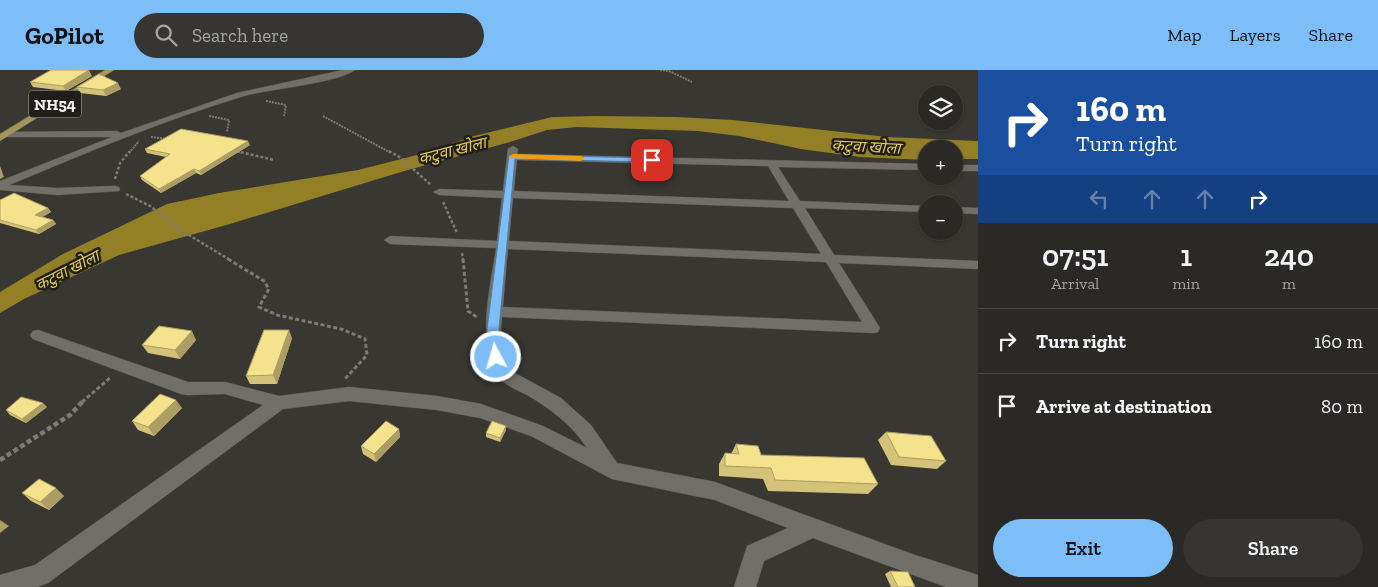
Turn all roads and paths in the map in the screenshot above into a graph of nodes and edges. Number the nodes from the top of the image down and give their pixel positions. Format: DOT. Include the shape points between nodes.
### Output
graph roads {
  1 [pos="110,70"];
  2 [pos="351,70"];
  3 [pos="660,70"];
  4 [pos="692,82"];
  5 [pos="241,95"];
  6 [pos="186,112"];
  7 [pos="284,116"];
  8 [pos="324,116"];
  9 [pos="227,132"];
  10 [pos="129,134"];
  11 [pos="3,136"];
  12 [pos="176,140"];
  13 [pos="230,150"];
  14 [pos="274,160"];
  15 [pos="771,163"];
  16 [pos="918,167"];
  17 [pos="413,168"];
  18 [pos="963,168"];
  19 [pos="978,168"];
  20 [pos="0,186"];
  21 [pos="115,189"];
  22 [pos="439,192"];
  23 [pos="508,195"];
  24 [pos="797,204"];
  25 [pos="918,209"];
  26 [pos="963,210"];
  27 [pos="978,210"];
  28 [pos="390,240"];
  29 [pos="502,245"];
  30 [pos="830,259"];
  31 [pos="978,265"];
  32 [pos="495,312"];
  33 [pos="38,335"];
  34 [pos="123,365"];
  35 [pos="349,394"];
  36 [pos="279,403"];
  37 [pos="0,460"];
  38 [pos="612,471"];
  39 [pos="813,527"];
  40 [pos="0,586"];
  41 [pos="978,586"];
  42 [pos="745,587"];
  1 -- 11 [label="main road, NH54"];
  2 -- 5 [label="street"];
  3 -- 4 [label="path"];
  5 -- 6 [label="street"];
  5 -- 7 [label="path" via="286,105"];
  6 -- 9 [label="path" via="229,120"];
  6 -- 10 [label="street"];
  8 -- 17 [label="path" via="401,158"];
  10 -- 11 [label="street"];
  10 -- 20 [label="street"];
  12 -- 21 [label="path" via="143,136 120,163"];
  13 -- 14 [label="path"];
  15 -- 16 [label="street"];
  15 -- 23 [label="street" via="512,153"];
  15 -- 24 [label="street"];
  18 -- 19 [label="street"];
  20 -- 21 [label="street" via="32,193"];
  21 -- 35 [label="path" via="150,206 179,229 264,281 269,289 259,307 277,316 340,329 365,339 367,355 344,380"];
  22 -- 23 [label="street"];
  23 -- 24 [label="street"];
  23 -- 29 [label="street"];
  24 -- 25 [label="street"];
  24 -- 30 [label="street"];
  26 -- 27 [label="street"];
  28 -- 29 [label="street"];
  29 -- 30 [label="street"];
  29 -- 32 [label="street"];
  30 -- 31 [label="street"];
  30 -- 32 [label="street" via="874,328"];
  32 -- 38 [label="street" via="496,357 507,376 555,403 585,430"];
  33 -- 34 [label="street"];
  34 -- 36 [label="street" via="187,389 225,388"];
  34 -- 37 [label="path" via="70,415"];
  35 -- 36 [label="street"];
  35 -- 38 [label="street" via="481,411 537,431"];
  36 -- 40 [label="street" via="40,575"];
  38 -- 39 [label="street" via="715,492"];
  39 -- 41 [label="street"];
  39 -- 42 [label="street" via="756,554"];
}
